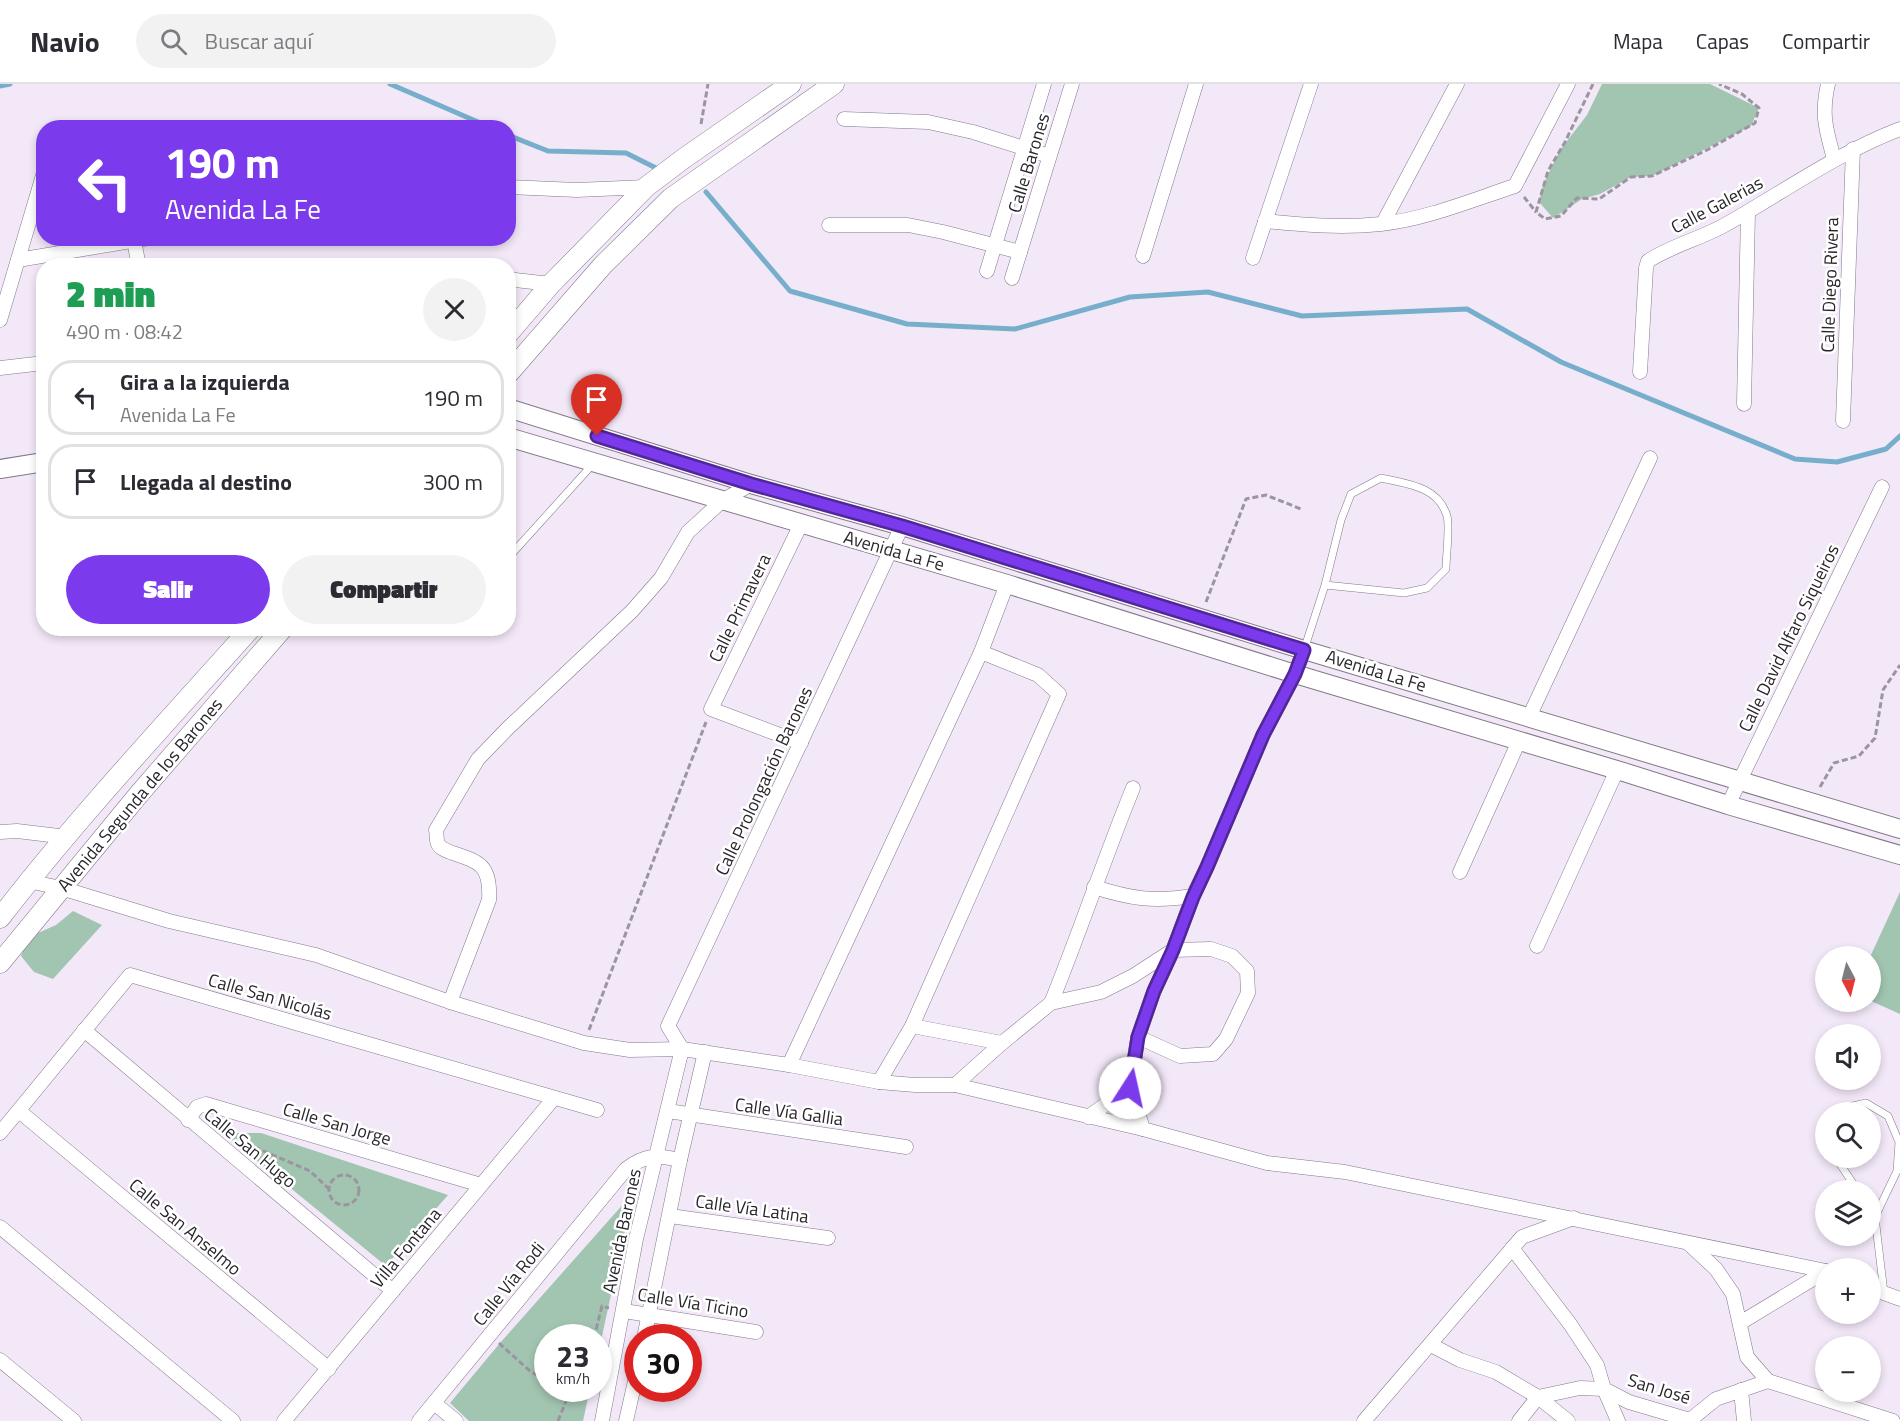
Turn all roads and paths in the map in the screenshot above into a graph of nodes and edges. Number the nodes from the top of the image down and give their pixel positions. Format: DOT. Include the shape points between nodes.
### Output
graph roads {
  1 [pos="708,84"];
  2 [pos="791,84"];
  3 [pos="834,84"];
  4 [pos="1044,84"];
  5 [pos="1072,84"];
  6 [pos="1196,84"];
  7 [pos="1311,84"];
  8 [pos="1457,84"];
  9 [pos="1568,84"];
  10 [pos="1593,84"];
  11 [pos="1719,84"];
  12 [pos="1828,84"];
  13 [pos="844,119"];
  14 [pos="1900,129"];
  15 [pos="1024,148"];
  16 [pos="1853,149"];
  17 [pos="697,150"];
  18 [pos="1049,156"];
  19 [pos="1834,159"];
  20 [pos="1515,186"];
  21 [pos="516,187"];
  22 [pos="646,187"];
  23 [pos="36,199"];
  24 [pos="1748,212"];
  25 [pos="1536,213"];
  26 [pos="1266,221"];
  27 [pos="1383,224"];
  28 [pos="829,225"];
  29 [pos="995,245"];
  30 [pos="104,246"];
  31 [pos="1020,252"];
  32 [pos="1143,256"];
  33 [pos="1253,258"];
  34 [pos="18,260"];
  35 [pos="987,271"];
  36 [pos="1012,278"];
  37 [pos="516,282"];
  38 [pos="551,284"];
  39 [pos="0,320"];
  40 [pos="516,325"];
  41 [pos="36,364"];
  42 [pos="516,365"];
  43 [pos="0,368"];
  44 [pos="1640,372"];
  45 [pos="1744,404"];
  46 [pos="516,411"];
  47 [pos="1843,421"];
  48 [pos="516,438"];
  49 [pos="1650,458"];
  50 [pos="36,463"];
  51 [pos="595,463"];
  52 [pos="0,469"];
  53 [pos="751,484"];
  54 [pos="1882,487"];
  55 [pos="722,501"];
  56 [pos="1301,509"];
  57 [pos="801,524"];
  58 [pos="902,526"];
  59 [pos="516,549"];
  60 [pos="892,551"];
  61 [pos="1007,584"];
  62 [pos="1325,585"];
  63 [pos="1200,618"];
  64 [pos="244,636"];
  65 [pos="276,636"];
  66 [pos="1304,650"];
  67 [pos="981,652"];
  68 [pos="1900,665"];
  69 [pos="1295,674"];
  70 [pos="711,709"];
  71 [pos="1529,717"];
  72 [pos="1519,741"];
  73 [pos="801,743"];
  74 [pos="1617,770"];
  75 [pos="1739,781"];
  76 [pos="1134,789"];
  77 [pos="1811,802"];
  78 [pos="1728,805"];
  79 [pos="1900,829"];
  80 [pos="0,832"];
  81 [pos="67,837"];
  82 [pos="1900,855"];
  83 [pos="1460,872"];
  84 [pos="28,881"];
  85 [pos="1094,887"];
  86 [pos="61,888"];
  87 [pos="1193,897"];
  88 [pos="0,918"];
  89 [pos="1537,946"];
  90 [pos="1173,950"];
  91 [pos="0,963"];
  92 [pos="450,1002"];
  93 [pos="1051,1003"];
  94 [pos="912,1026"];
  95 [pos="84,1030"];
  96 [pos="1138,1037"];
  97 [pos="584,1042"];
  98 [pos="1002,1043"];
  99 [pos="682,1048"];
  100 [pos="705,1052"];
  101 [pos="789,1065"];
  102 [pos="879,1082"];
  103 [pos="955,1085"];
  104 [pos="1130,1088"];
  105 [pos="555,1098"];
  106 [pos="597,1110"];
  107 [pos="668,1110"];
  108 [pos="19,1111"];
  109 [pos="1881,1112"];
  110 [pos="691,1115"];
  111 [pos="1088,1117"];
  112 [pos="188,1120"];
  113 [pos="1143,1129"];
  114 [pos="0,1133"];
  115 [pos="234,1138"];
  116 [pos="906,1147"];
  117 [pos="657,1155"];
  118 [pos="680,1160"];
  119 [pos="481,1185"];
  120 [pos="329,1189"];
  121 [pos="1881,1200"];
  122 [pos="670,1216"];
  123 [pos="1575,1218"];
  124 [pos="0,1227"];
  125 [pos="828,1238"];
  126 [pos="1687,1243"];
  127 [pos="1512,1248"];
  128 [pos="1815,1269"];
  129 [pos="1815,1278"];
  130 [pos="393,1291"];
  131 [pos="1881,1292"];
  132 [pos="1900,1299"];
  133 [pos="624,1311"];
  134 [pos="649,1315"];
  135 [pos="1740,1323"];
  136 [pos="598,1324"];
  137 [pos="647,1324"];
  138 [pos="756,1332"];
  139 [pos="500,1343"];
  140 [pos="1431,1345"];
  141 [pos="0,1359"];
  142 [pos="328,1369"];
  143 [pos="534,1373"];
  144 [pos="1768,1381"];
  145 [pos="1604,1389"];
  146 [pos="1741,1390"];
  147 [pos="1538,1397"];
  148 [pos="565,1402"];
  149 [pos="630,1402"];
  150 [pos="434,1403"];
  151 [pos="74,1421"];
  152 [pos="233,1421"];
  153 [pos="284,1421"];
  154 [pos="419,1421"];
  155 [pos="456,1421"];
  156 [pos="558,1421"];
  157 [pos="602,1421"];
  158 [pos="626,1421"];
  159 [pos="1364,1421"];
  160 [pos="1519,1421"];
  161 [pos="1568,1421"];
  162 [pos="1618,1421"];
  163 [pos="1690,1421"];
  164 [pos="1744,1421"];
  165 [pos="1893,1421"];
  1 -- 17 [label="path"];
  2 -- 17 [label="main road"];
  3 -- 42 [label="main road" via="671,198 603,265"];
  4 -- 15 [label="street, Calle Barones"];
  5 -- 18 [label="street, Calle Barones"];
  6 -- 32 [label="street"];
  7 -- 26 [label="street"];
  8 -- 27 [label="street"];
  9 -- 20 [label="street"];
  10 -- 25 [label="path" via="1548,171"];
  11 -- 25 [label="path" via="1742,94 1759,108 1755,123 1652,176 1631,177 1599,199 1577,198 1561,216 1545,219"];
  12 -- 19 [label="street" via="1824,121"];
  13 -- 15 [label="street" via="928,122"];
  14 -- 16 [label="street, Calle Galerias"];
  15 -- 18 [label="street"];
  15 -- 29 [label="street, Calle Barones"];
  16 -- 19 [label="street, Calle Galerias"];
  16 -- 47 [label="street, Calle Diego Rivera"];
  17 -- 22 [label="main road"];
  18 -- 31 [label="street, Calle Barones"];
  19 -- 24 [label="street, Calle Galerias"];
  20 -- 25 [label="path"];
  20 -- 27 [label="street"];
  21 -- 22 [label="street"];
  22 -- 38 [label="main road"];
  23 -- 34 [label="street"];
  24 -- 44 [label="street, Calle Galerias" via="1648,261"];
  24 -- 45 [label="street"];
  26 -- 27 [label="street" via="1322,227"];
  26 -- 33 [label="street"];
  28 -- 29 [label="street" via="908,225"];
  29 -- 31 [label="street"];
  29 -- 35 [label="street, Calle Barones"];
  30 -- 34 [label="street"];
  31 -- 36 [label="street, Calle Barones"];
  34 -- 39 [label="street"];
  37 -- 38 [label="street"];
  38 -- 40 [label="main road"];
  41 -- 43 [label="street"];
  46 -- 53 [label="street, Avenida La Fe"];
  48 -- 51 [label="street, Avenida La Fe"];
  49 -- 71 [label="street"];
  50 -- 52 [label="street"];
  51 -- 55 [label="street, Avenida La Fe"];
  51 -- 59 [label="lane"];
  53 -- 55 [label="street"];
  53 -- 58 [label="street, Avenida La Fe"];
  54 -- 75 [label="street, Calle David Alfaro Siqueiros"];
  55 -- 57 [label="street, Avenida La Fe"];
  55 -- 92 [label="street" via="688,532 661,578 632,611 478,759 436,830 444,850 475,860 486,869 490,883 489,900"];
  56 -- 63 [label="path" via="1266,495 1246,499"];
  57 -- 60 [label="street, Avenida La Fe"];
  57 -- 70 [label="street, Calle Primavera"];
  58 -- 60 [label="street, Calle Prolongación Barones"];
  58 -- 63 [label="street, Avenida La Fe"];
  60 -- 61 [label="street, Avenida La Fe"];
  60 -- 73 [label="street, Calle Prolongación Barones"];
  61 -- 67 [label="street"];
  61 -- 69 [label="street, Avenida La Fe"];
  62 -- 62 [label="lane" via="1341,520 1352,494 1382,478 1422,487 1436,497 1448,517 1446,569 1427,588 1404,593"];
  62 -- 66 [label="lane"];
  63 -- 66 [label="street, Avenida La Fe"];
  64 -- 81 [label="main road, Avenida Segunda de los Barones"];
  65 -- 86 [label="main road, Avenida Segunda de los Barones"];
  66 -- 69 [label="street"];
  66 -- 71 [label="street, Avenida La Fe"];
  67 -- 94 [label="street" via="1038,675 1059,694"];
  67 -- 101 [label="street"];
  68 -- 77 [label="path" via="1883,690 1875,738 1859,756 1834,763"];
  69 -- 72 [label="street, Avenida La Fe"];
  69 -- 87 [label="street" via="1263,735"];
  70 -- 73 [label="street"];
  70 -- 97 [label="path"];
  71 -- 75 [label="street, Avenida La Fe"];
  72 -- 74 [label="street, Avenida La Fe"];
  72 -- 83 [label="street"];
  73 -- 99 [label="street, Calle Prolongación Barones" via="668,1026"];
  74 -- 78 [label="street, Avenida La Fe"];
  74 -- 89 [label="street"];
  75 -- 77 [label="street, Avenida La Fe"];
  75 -- 78 [label="street, Calle David Alfaro Siqueiros"];
  76 -- 85 [label="street"];
  77 -- 79 [label="street, Avenida La Fe"];
  78 -- 82 [label="street, Avenida La Fe"];
  80 -- 81 [label="street"];
  81 -- 84 [label="main road, Avenida Segunda de los Barones"];
  84 -- 86 [label="street"];
  84 -- 88 [label="main road, Avenida Segunda de los Barones"];
  85 -- 87 [label="street" via="1126,897"];
  85 -- 93 [label="street"];
  86 -- 91 [label="main road, Avenida Segunda de los Barones"];
  86 -- 92 [label="street" via="169,921 316,956"];
  87 -- 90 [label="street"];
  90 -- 93 [label="street" via="1101,992"];
  90 -- 96 [label="street"];
  90 -- 96 [label="street" via="1211,949 1232,956 1247,971 1248,993 1226,1039 1213,1054 1180,1056"];
  92 -- 97 [label="street"];
  93 -- 98 [label="street"];
  94 -- 98 [label="street"];
  94 -- 102 [label="street"];
  95 -- 105 [label="street, Calle San Nicolás" via="130,975"];
  95 -- 108 [label="street, Calle San Nicolás"];
  95 -- 112 [label="street, Calle San Hugo"];
  96 -- 104 [label="street"];
  97 -- 99 [label="street" via="630,1050"];
  98 -- 103 [label="street"];
  99 -- 100 [label="street"];
  99 -- 107 [label="street, Avenida Barones"];
  100 -- 101 [label="street"];
  100 -- 110 [label="street"];
  101 -- 102 [label="street"];
  102 -- 103 [label="street"];
  103 -- 111 [label="street"];
  104 -- 111 [label="street"];
  104 -- 113 [label="street"];
  105 -- 106 [label="street, Calle San Nicolás"];
  105 -- 119 [label="street, Villa Fontana"];
  107 -- 110 [label="street, Calle Vía Gallia"];
  107 -- 117 [label="street, Avenida Barones"];
  108 -- 114 [label="street, Calle San Nicolás"];
  108 -- 142 [label="street, Calle San Anselmo"];
  109 -- 121 [label="lane" via="1888,1116 1899,1142 1897,1171"];
  110 -- 116 [label="street, Calle Vía Gallia"];
  110 -- 118 [label="street"];
  111 -- 113 [label="street"];
  112 -- 119 [label="street, Calle San Jorge" via="197,1107 206,1104"];
  112 -- 130 [label="street, Calle San Hugo"];
  113 -- 123 [label="street" via="1267,1163 1345,1172"];
  115 -- 120 [label="path" via="310,1171"];
  117 -- 118 [label="street"];
  117 -- 133 [label="street, Avenida Barones" via="636,1239"];
  117 -- 150 [label="street, Calle Vía Rodi" via="626,1168"];
  118 -- 122 [label="street"];
  119 -- 130 [label="street, Villa Fontana"];
  120 -- 120 [label="path" via="335,1203 344,1206 354,1203 360,1194 356,1180 347,1175 333,1180"];
  122 -- 125 [label="street, Calle Vía Latina"];
  122 -- 134 [label="street"];
  123 -- 126 [label="street"];
  123 -- 127 [label="street" via="1522,1237"];
  124 -- 152 [label="street"];
  126 -- 128 [label="street"];
  126 -- 135 [label="street" via="1716,1269 1733,1294"];
  127 -- 140 [label="street"];
  127 -- 145 [label="street" via="1597,1365"];
  129 -- 135 [label="street"];
  130 -- 142 [label="street, Villa Fontana"];
  131 -- 132 [label="street"];
  133 -- 134 [label="street, Calle Vía Ticino"];
  133 -- 136 [label="path" via="602,1306"];
  133 -- 157 [label="street, Avenida Barones"];
  134 -- 137 [label="street"];
  134 -- 138 [label="street, Calle Vía Ticino"];
  135 -- 144 [label="street" via="1747,1357"];
  139 -- 143 [label="path"];
  140 -- 147 [label="street" via="1496,1372"];
  140 -- 159 [label="street"];
  141 -- 151 [label="street"];
  142 -- 153 [label="street, Villa Fontana"];
  144 -- 146 [label="street, San José"];
  144 -- 165 [label="street"];
  145 -- 147 [label="street" via="1580,1388"];
  145 -- 162 [label="street"];
  145 -- 163 [label="street, San José" via="1629,1402"];
  146 -- 163 [label="street, San José" via="1716,1399"];
  146 -- 164 [label="street"];
  147 -- 160 [label="street"];
  147 -- 161 [label="street"];
  148 -- 156 [label="path"];
  149 -- 158 [label="street"];
  150 -- 154 [label="street, Calle Vía Rodi"];
  150 -- 155 [label="street"];
}
